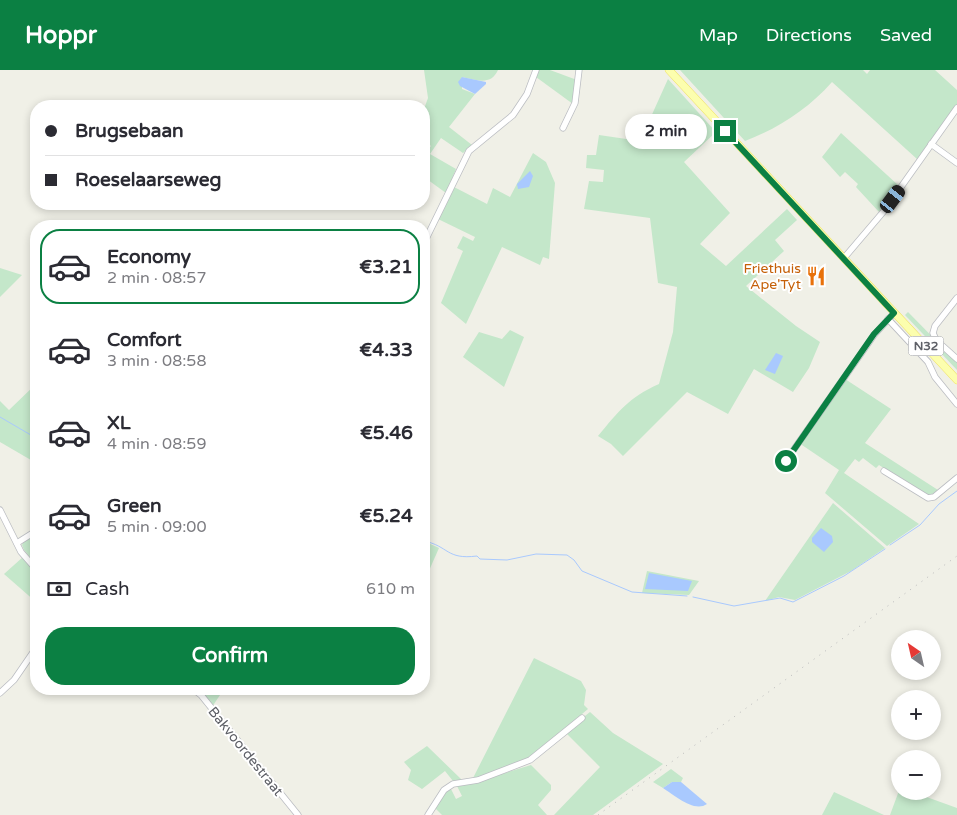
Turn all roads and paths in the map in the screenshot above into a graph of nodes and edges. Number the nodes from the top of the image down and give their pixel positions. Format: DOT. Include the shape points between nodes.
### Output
graph roads {
  1 [pos="536,70"];
  2 [pos="579,70"];
  3 [pos="669,70"];
  4 [pos="957,108"];
  5 [pos="563,128"];
  6 [pos="931,144"];
  7 [pos="957,163"];
  8 [pos="430,230"];
  9 [pos="844,258"];
  10 [pos="957,298"];
  11 [pos="894,313"];
  12 [pos="888,319"];
  13 [pos="957,359"];
  14 [pos="957,380"];
  15 [pos="957,404"];
  16 [pos="791,467"];
  17 [pos="884,470"];
  18 [pos="957,478"];
  19 [pos="0,510"];
  20 [pos="30,535"];
  21 [pos="18,543"];
  22 [pos="30,562"];
  23 [pos="30,657"];
  24 [pos="0,693"];
  25 [pos="202,695"];
  26 [pos="582,718"];
  27 [pos="298,815"];
  28 [pos="428,815"];
  1 -- 8 [label="street" via="527,94 513,115 466,155"];
  2 -- 5 [label="street" via="575,103"];
  3 -- 9 [label="main road, N32"];
  4 -- 6 [label="street"];
  6 -- 7 [label="street"];
  6 -- 9 [label="street" via="884,211"];
  9 -- 11 [label="main road, N32"];
  10 -- 13 [label="street" via="933,333 936,340"];
  11 -- 12 [label="street"];
  11 -- 14 [label="main road, N32"];
  12 -- 15 [label="street" via="928,362 935,377"];
  12 -- 16 [label="street" via="874,334 790,454 786,461"];
  17 -- 18 [label="street" via="928,498"];
  19 -- 21 [label="street"];
  20 -- 21 [label="street"];
  21 -- 22 [label="street"];
  23 -- 24 [label="street" via="14,680"];
  25 -- 27 [label="street, Bakvoordestraat"];
  26 -- 28 [label="street" via="530,760 478,780 453,784 444,790"];
}
